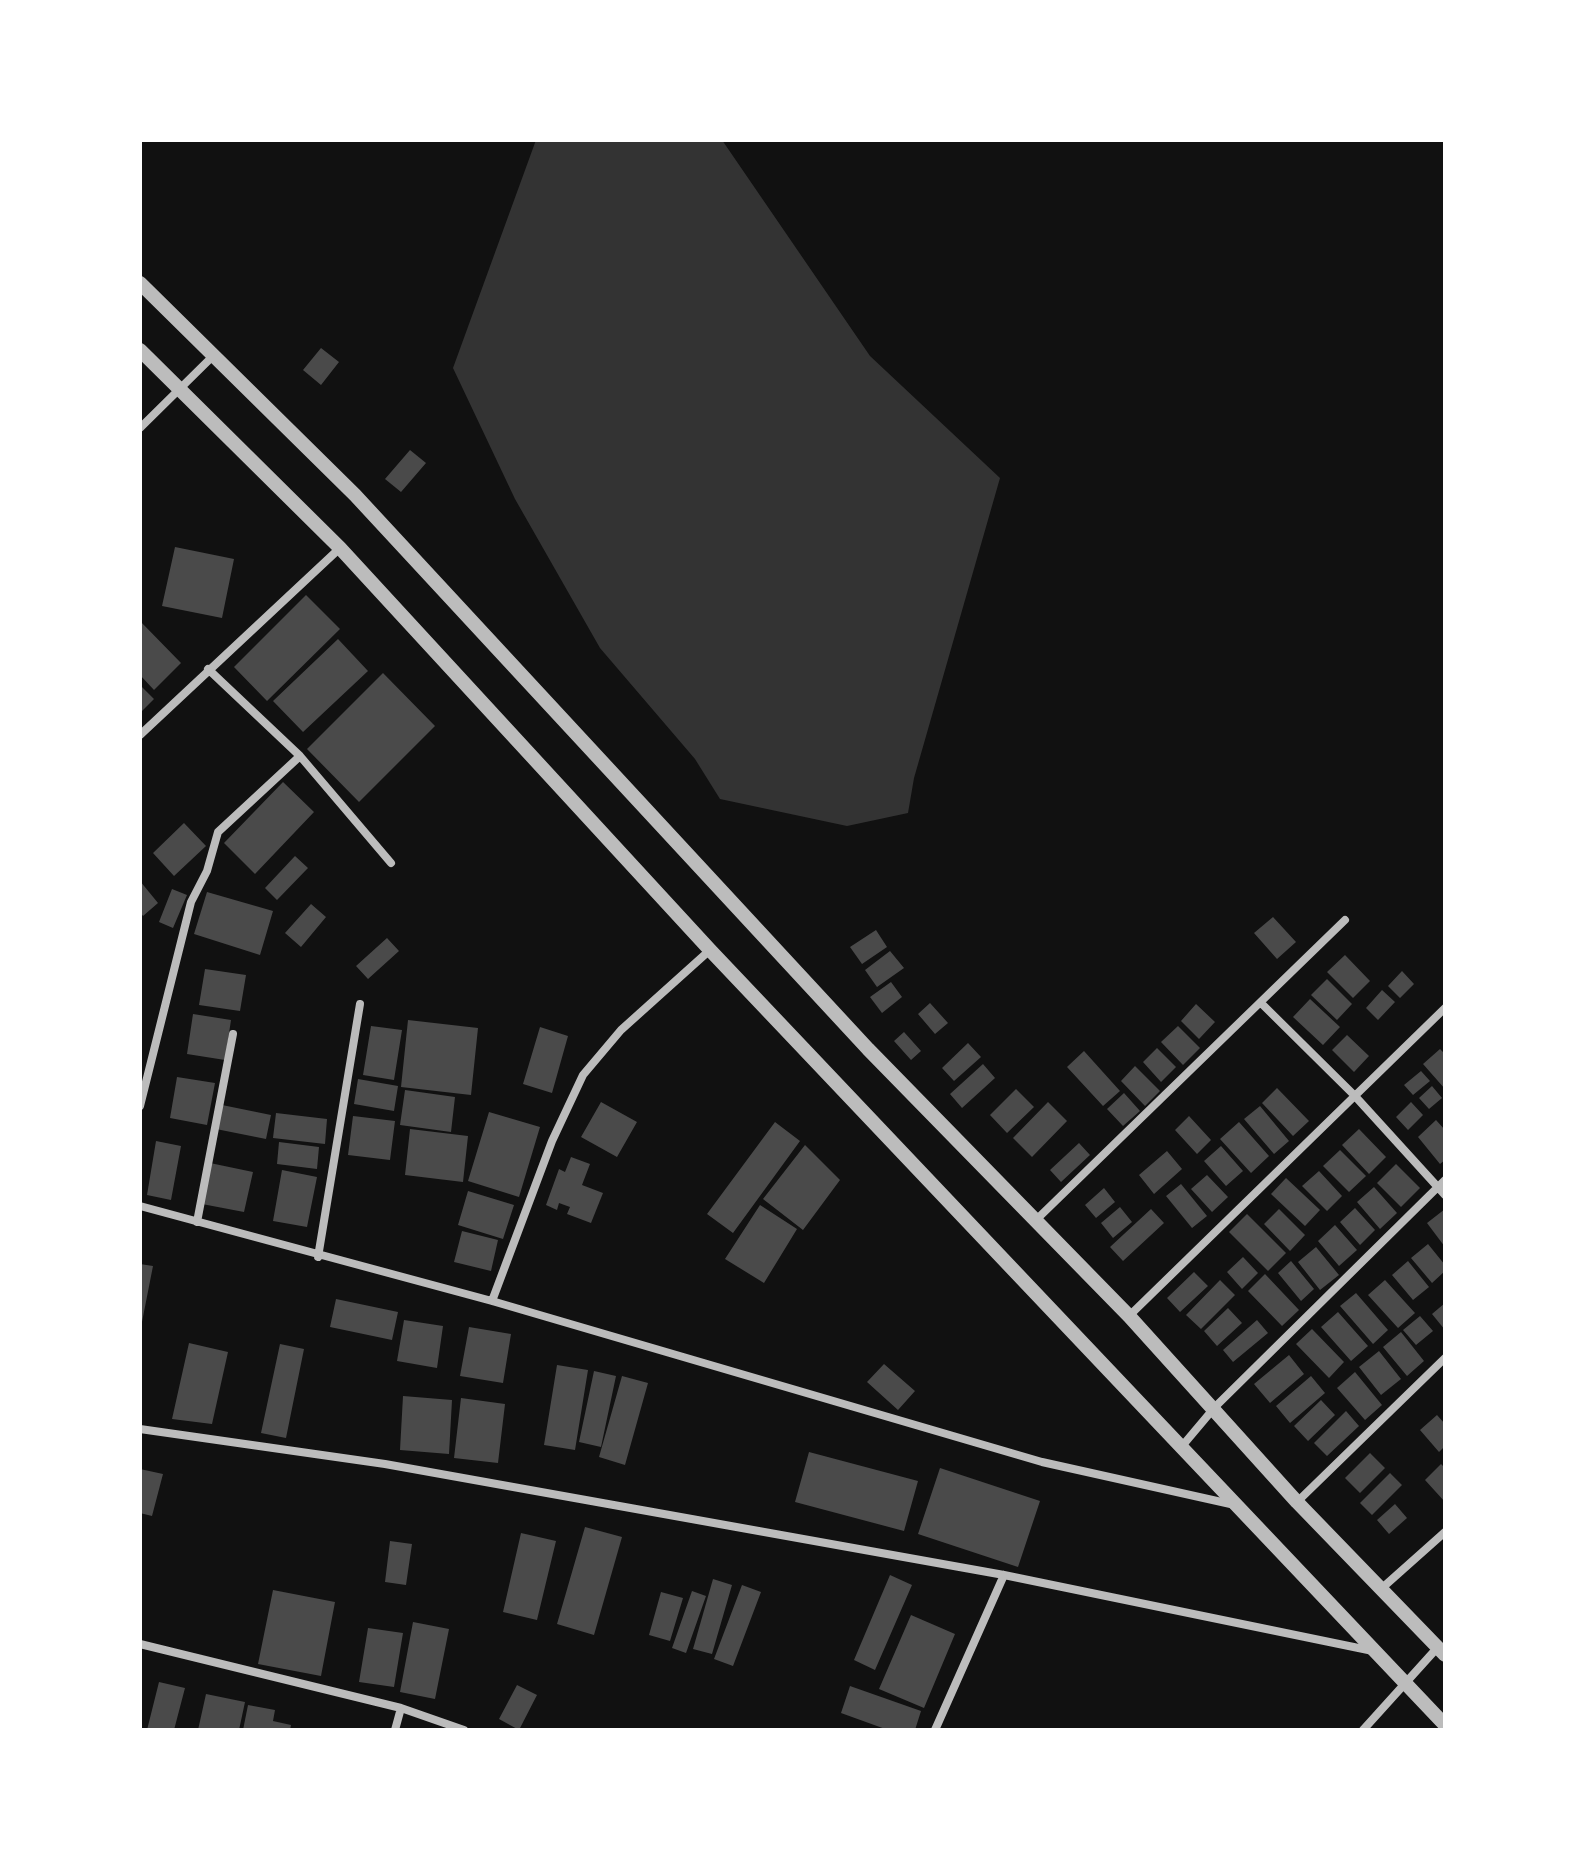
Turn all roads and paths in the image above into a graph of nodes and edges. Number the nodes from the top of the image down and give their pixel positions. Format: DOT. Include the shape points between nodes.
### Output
graph roads {
  1 [pos="140,283"];
  2 [pos="140,350"];
  3 [pos="215,354"];
  4 [pos="180,387"];
  5 [pos="140,428"];
  6 [pos="340,548"];
  7 [pos="208,669"];
  8 [pos="140,735"];
  9 [pos="300,756"];
  10 [pos="391,863"];
  11 [pos="1345,920"];
  12 [pos="710,950"];
  13 [pos="1261,1003"];
  14 [pos="360,1004"];
  15 [pos="1445,1008"];
  16 [pos="233,1034"];
  17 [pos="1354,1095"];
  18 [pos="140,1106"];
  19 [pos="1442,1184"];
  20 [pos="1445,1195"];
  21 [pos="140,1206"];
  22 [pos="1036,1220"];
  23 [pos="197,1222"];
  24 [pos="318,1257"];
  25 [pos="492,1301"];
  26 [pos="1129,1316"];
  27 [pos="1445,1358"];
  28 [pos="1215,1407"];
  29 [pos="140,1429"];
  30 [pos="1183,1445"];
  31 [pos="1297,1502"];
  32 [pos="1239,1506"];
  33 [pos="1445,1532"];
  34 [pos="1004,1575"];
  35 [pos="1381,1589"];
  36 [pos="140,1644"];
  37 [pos="1442,1651"];
  38 [pos="1374,1652"];
  39 [pos="1405,1681"];
  40 [pos="401,1708"];
  41 [pos="1445,1725"];
  42 [pos="395,1730"];
  43 [pos="464,1730"];
  44 [pos="935,1730"];
  45 [pos="1363,1730"];
  1 -- 3 [label="street"];
  2 -- 4 [label="street"];
  3 -- 4 [label="street"];
  3 -- 22 [label="street" via="355,495 868,1049"];
  4 -- 5 [label="street"];
  4 -- 6 [label="street"];
  6 -- 7 [label="street"];
  6 -- 12 [label="street"];
  7 -- 8 [label="street"];
  7 -- 9 [label="street"];
  9 -- 10 [label="street"];
  9 -- 18 [label="street" via="218,832 191,902"];
  11 -- 13 [label="street"];
  12 -- 25 [label="street" via="621,1030 583,1075 552,1141"];
  12 -- 30 [label="street"];
  13 -- 17 [label="street"];
  13 -- 22 [label="street"];
  14 -- 24 [label="street"];
  15 -- 17 [label="street"];
  16 -- 23 [label="street"];
  17 -- 19 [label="street"];
  17 -- 26 [label="street"];
  19 -- 20 [label="street"];
  19 -- 28 [label="street"];
  21 -- 23 [label="street"];
  22 -- 26 [label="street"];
  23 -- 24 [label="street"];
  24 -- 25 [label="street"];
  25 -- 32 [label="street" via="1042,1462"];
  26 -- 28 [label="street"];
  27 -- 31 [label="street"];
  28 -- 30 [label="street"];
  28 -- 31 [label="street"];
  29 -- 34 [label="street" via="385,1464"];
  30 -- 32 [label="street"];
  31 -- 35 [label="street"];
  32 -- 38 [label="street"];
  33 -- 35 [label="street"];
  34 -- 38 [label="street"];
  34 -- 44 [label="street"];
  35 -- 37 [label="street"];
  36 -- 40 [label="street"];
  37 -- 39 [label="street"];
  38 -- 39 [label="street"];
  39 -- 41 [label="street"];
  39 -- 45 [label="street"];
  40 -- 42 [label="street"];
  40 -- 43 [label="street"];
}
